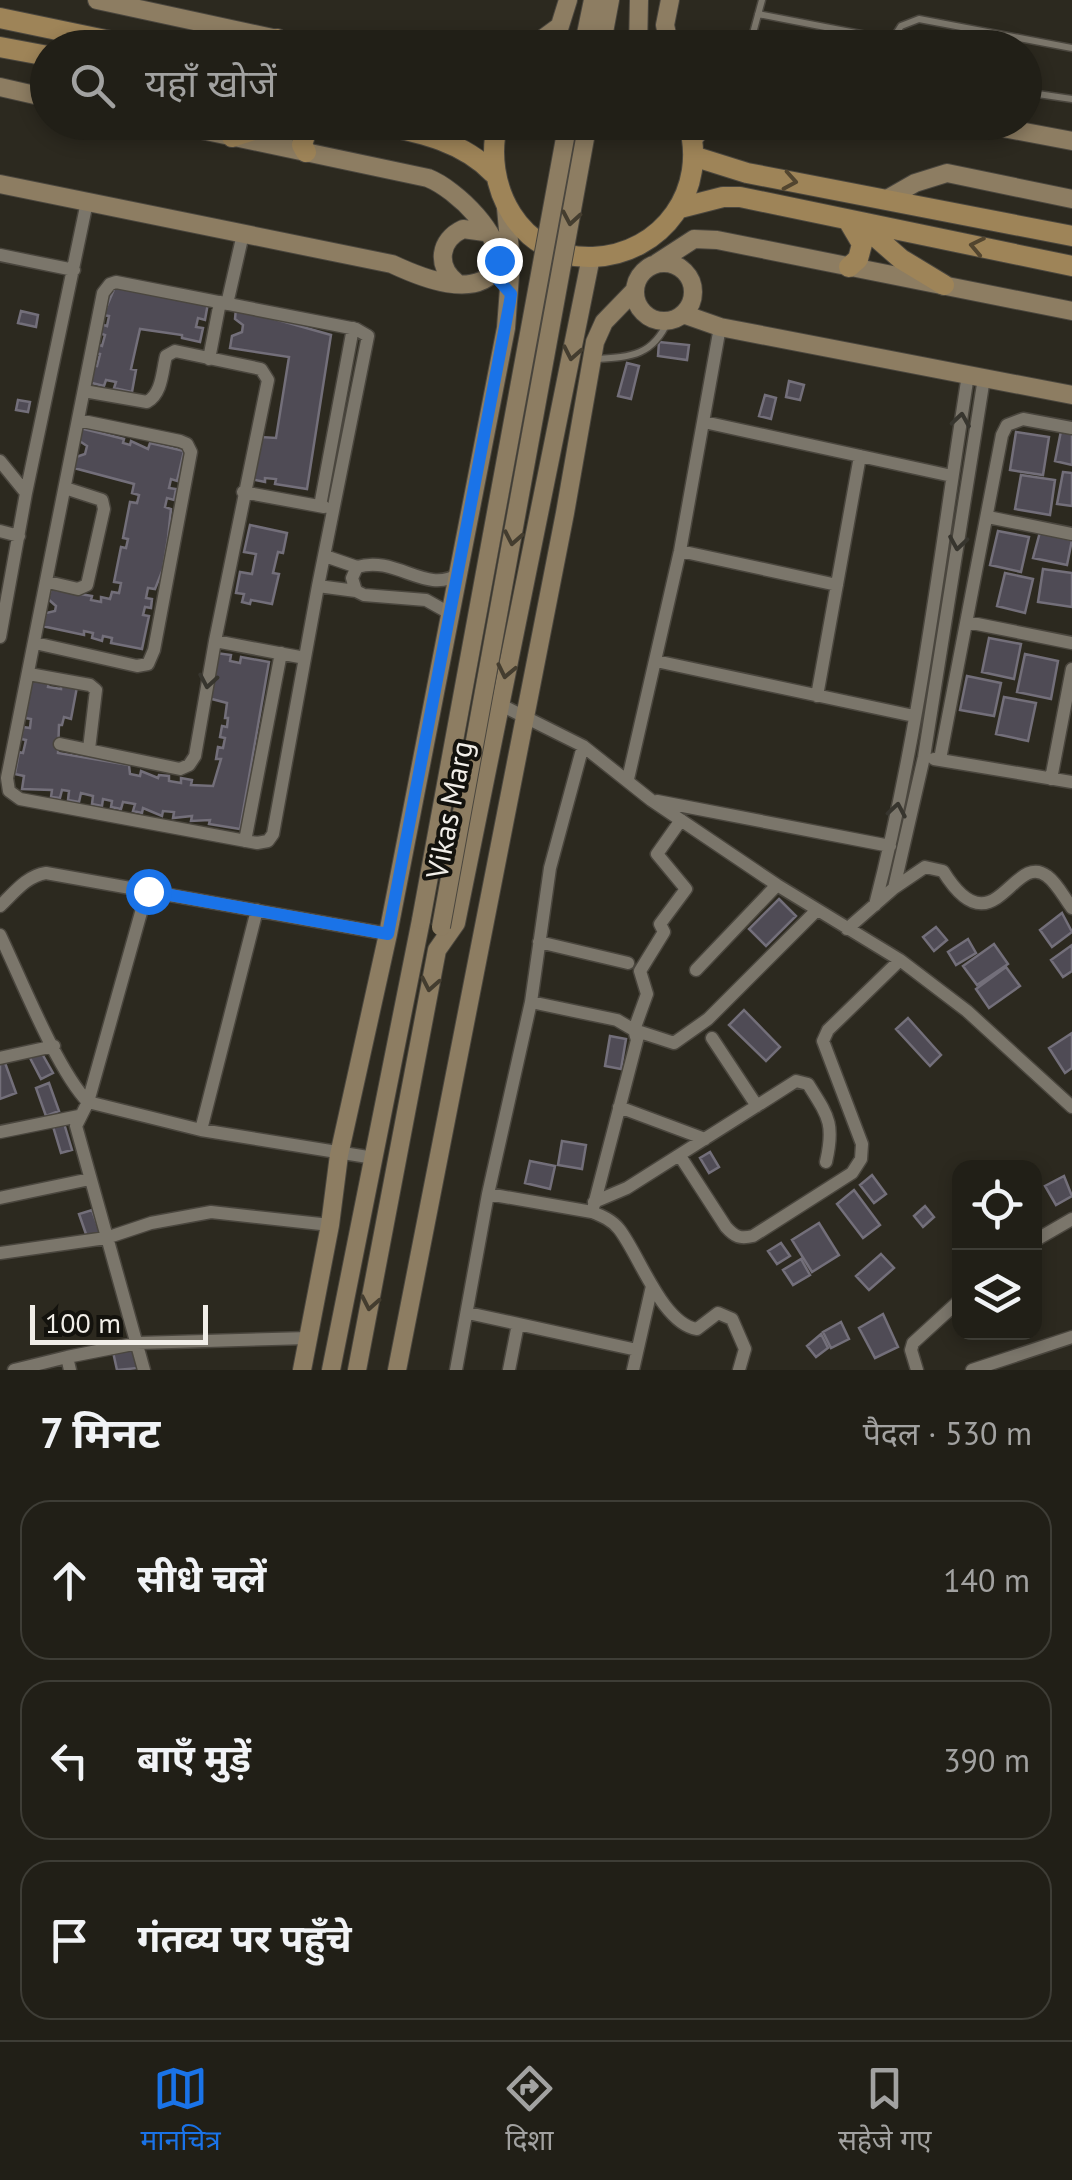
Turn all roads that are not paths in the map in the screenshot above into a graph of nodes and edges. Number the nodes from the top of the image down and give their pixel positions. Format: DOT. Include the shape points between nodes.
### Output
graph roads {
  1 [pos="97,0"];
  2 [pos="568,0"];
  3 [pos="592,0"];
  4 [pos="610,0"];
  5 [pos="639,0"];
  6 [pos="670,0"];
  7 [pos="762,0"];
  8 [pos="758,14"];
  9 [pos="0,18"];
  10 [pos="560,26"];
  11 [pos="58,30"];
  12 [pos="225,30"];
  13 [pos="555,30"];
  14 [pos="559,30"];
  15 [pos="586,30"];
  16 [pos="605,30"];
  17 [pos="638,30"];
  18 [pos="666,30"];
  19 [pos="754,30"];
  20 [pos="830,30"];
  21 [pos="900,30"];
  22 [pos="977,30"];
  23 [pos="1042,42"];
  24 [pos="0,46"];
  25 [pos="1072,48"];
  26 [pos="30,52"];
  27 [pos="0,87"];
  28 [pos="30,94"];
  29 [pos="1042,95"];
  30 [pos="1072,99"];
  31 [pos="1042,135"];
  32 [pos="247,140"];
  33 [pos="303,140"];
  34 [pos="442,140"];
  35 [pos="494,140"];
  36 [pos="565,140"];
  37 [pos="585,140"];
  38 [pos="692,140"];
  39 [pos="1072,141"];
  40 [pos="306,152"];
  41 [pos="493,173"];
  42 [pos="0,184"];
  43 [pos="453,192"];
  44 [pos="887,199"];
  45 [pos="1072,199"];
  46 [pos="87,202"];
  47 [pos="680,208"];
  48 [pos="507,215"];
  49 [pos="853,220"];
  50 [pos="456,232"];
  51 [pos="243,234"];
  52 [pos="488,234"];
  53 [pos="1072,236"];
  54 [pos="716,240"];
  55 [pos="0,255"];
  56 [pos="591,257"];
  57 [pos="442,258"];
  58 [pos="657,263"];
  59 [pos="392,264"];
  60 [pos="1072,266"];
  61 [pos="850,267"];
  62 [pos="683,269"];
  63 [pos="74,270"];
  64 [pos="493,274"];
  65 [pos="456,282"];
  66 [pos="944,285"];
  67 [pos="634,291"];
  68 [pos="511,294"];
  69 [pos="224,303"];
  70 [pos="1072,311"];
  71 [pos="675,317"];
  72 [pos="720,327"];
  73 [pos="353,328"];
  74 [pos="209,359"];
  75 [pos="592,359"];
  76 [pos="976,376"];
  77 [pos="84,391"];
  78 [pos="1072,396"];
  79 [pos="78,420"];
  80 [pos="704,422"];
  81 [pos="1072,428"];
  82 [pos="553,447"];
  83 [pos="576,452"];
  84 [pos="860,456"];
  85 [pos="0,461"];
  86 [pos="547,475"];
  87 [pos="952,476"];
  88 [pos="65,488"];
  89 [pos="243,492"];
  90 [pos="26,493"];
  91 [pos="320,506"];
  92 [pos="335,510"];
  93 [pos="566,514"];
  94 [pos="988,517"];
  95 [pos="0,532"];
  96 [pos="1072,534"];
  97 [pos="19,536"];
  98 [pos="680,551"];
  99 [pos="325,556"];
  100 [pos="357,567"];
  101 [pos="447,579"];
  102 [pos="48,582"];
  103 [pos="318,586"];
  104 [pos="836,586"];
  105 [pos="356,591"];
  106 [pos="442,608"];
  107 [pos="968,622"];
  108 [pos="0,638"];
  109 [pos="215,641"];
  110 [pos="35,643"];
  111 [pos="1072,643"];
  112 [pos="281,653"];
  113 [pos="305,658"];
  114 [pos="656,661"];
  115 [pos="1072,669"];
  116 [pos="29,674"];
  117 [pos="816,696"];
  118 [pos="499,704"];
  119 [pos="526,715"];
  120 [pos="914,716"];
  121 [pos="60,744"];
  122 [pos="583,746"];
  123 [pos="89,750"];
  124 [pos="907,755"];
  125 [pos="924,757"];
  126 [pos="940,759"];
  127 [pos="1051,779"];
  128 [pos="628,780"];
  129 [pos="1072,782"];
  130 [pos="650,800"];
  131 [pos="680,820"];
  132 [pos="245,840"];
  133 [pos="890,846"];
  134 [pos="777,885"];
  135 [pos="894,888"];
  136 [pos="148,891"];
  137 [pos="396,892"];
  138 [pos="875,905"];
  139 [pos="0,906"];
  140 [pos="1072,908"];
  141 [pos="257,910"];
  142 [pos="816,910"];
  143 [pos="847,929"];
  144 [pos="388,934"];
  145 [pos="0,935"];
  146 [pos="539,942"];
  147 [pos="416,943"];
  148 [pos="437,950"];
  149 [pos="900,960"];
  150 [pos="628,963"];
  151 [pos="696,970"];
  152 [pos="531,1002"];
  153 [pos="634,1030"];
  154 [pos="712,1038"];
  155 [pos="54,1046"];
  156 [pos="0,1058"];
  157 [pos="88,1102"];
  158 [pos="757,1106"];
  159 [pos="1072,1106"];
  160 [pos="620,1107"];
  161 [pos="79,1116"];
  162 [pos="201,1130"];
  163 [pos="0,1132"];
  164 [pos="705,1139"];
  165 [pos="339,1155"];
  166 [pos="680,1156"];
  167 [pos="374,1158"];
  168 [pos="826,1162"];
  169 [pos="90,1179"];
  170 [pos="488,1194"];
  171 [pos="0,1198"];
  172 [pos="593,1207"];
  173 [pos="1072,1219"];
  174 [pos="330,1225"];
  175 [pos="1042,1236"];
  176 [pos="106,1238"];
  177 [pos="0,1253"];
  178 [pos="652,1286"];
  179 [pos="952,1307"];
  180 [pos="468,1314"];
  181 [pos="518,1324"];
  182 [pos="308,1338"];
  183 [pos="1072,1338"];
  184 [pos="138,1343"];
  185 [pos="637,1350"];
  186 [pos="68,1364"];
  187 [pos="14,1370"];
  188 [pos="144,1370"];
  189 [pos="302,1370"];
  190 [pos="331,1370"];
  191 [pos="357,1370"];
  192 [pos="397,1370"];
  193 [pos="456,1370"];
  194 [pos="509,1370"];
  195 [pos="634,1370"];
  196 [pos="740,1370"];
  197 [pos="917,1370"];
  198 [pos="972,1370"];
  1 -- 12 [label="street"];
  2 -- 10 [label="street"];
  3 -- 15 [label="street"];
  4 -- 16 [label="street"];
  5 -- 17 [label="street"];
  6 -- 18 [label="street"];
  7 -- 8 [label="lane"];
  8 -- 19 [label="lane"];
  8 -- 20 [label="lane"];
  9 -- 11 [label="main road"];
  10 -- 13 [label="street"];
  10 -- 14 [label="street"];
  21 -- 22 [label="lane" via="919,19"];
  23 -- 25 [label="lane"];
  24 -- 26 [label="main road"];
  27 -- 28 [label="street"];
  29 -- 30 [label="lane"];
  31 -- 39 [label="street"];
  32 -- 40 [label="street"];
  33 -- 40 [label="main road"];
  34 -- 41 [label="main road" via="473,153"];
  35 -- 41 [label="main road"];
  36 -- 147 [label="street, bridge"];
  37 -- 148 [label="street, one-way, bridge"];
  38 -- 44 [label="main road, one-way" via="746,172"];
  38 -- 47 [label="main road" via="690,185"];
  40 -- 43 [label="street" via="428,178"];
  41 -- 48 [label="main road"];
  42 -- 46 [label="street"];
  43 -- 50 [label="street"];
  43 -- 52 [label="street"];
  44 -- 45 [label="street" via="947,174"];
  44 -- 53 [label="main road"];
  46 -- 51 [label="street"];
  46 -- 63 [label="street"];
  47 -- 49 [label="main road" via="740,197"];
  47 -- 56 [label="main road" via="626,252"];
  48 -- 52 [label="street"];
  48 -- 56 [label="main road" via="542,244"];
  48 -- 68 [label="street"];
  60 -- 49 [label="main road, one-way"];
  49 -- 61 [label="main road" via="862,244"];
  49 -- 66 [label="main road"];
  50 -- 52 [label="street"];
  50 -- 57 [label="street"];
  51 -- 59 [label="street"];
  51 -- 69 [label="street"];
  52 -- 64 [label="street" via="499,252"];
  54 -- 58 [label="street" via="694,239"];
  54 -- 61 [label="street"];
  54 -- 62 [label="street"];
  55 -- 63 [label="street"];
  56 -- 82 [label="street, Vikas Marg, one-way"];
  57 -- 59 [label="street"];
  57 -- 65 [label="street"];
  58 -- 62 [label="street"];
  58 -- 67 [label="street" via="641,273"];
  59 -- 65 [label="street"];
  61 -- 66 [label="street"];
  62 -- 71 [label="street" via="693,288 689,307"];
  63 -- 90 [label="street"];
  64 -- 65 [label="street" via="476,286"];
  64 -- 68 [label="street"];
  66 -- 70 [label="street"];
  67 -- 71 [label="street" via="647,316"];
  67 -- 75 [label="street" via="604,322"];
  68 -- 101 [label="street"];
  69 -- 73 [label="street"];
  69 -- 74 [label="street"];
  69 -- 77 [label="street" via="110,284"];
  71 -- 72 [label="street"];
  71 -- 75 [label="lane" via="647,351"];
  72 -- 76 [label="street"];
  72 -- 80 [label="street"];
  73 -- 91 [label="street"];
  73 -- 92 [label="street" via="369,341"];
  74 -- 77 [label="street" via="170,352 158,394 147,402"];
  74 -- 89 [label="street" via="260,369 268,380"];
  75 -- 83 [label="street"];
  76 -- 78 [label="street"];
  87 -- 76 [label="street, one-way"];
  76 -- 125 [label="street, one-way"];
  77 -- 79 [label="street"];
  79 -- 88 [label="street"];
  79 -- 110 [label="street" via="180,441 191,452 154,650 148,664 137,666"];
  80 -- 84 [label="street"];
  80 -- 98 [label="street"];
  81 -- 94 [label="street" via="1023,419 1006,424"];
  82 -- 83 [label="street"];
  82 -- 86 [label="street, Vikas Marg"];
  83 -- 93 [label="street"];
  84 -- 87 [label="street"];
  84 -- 104 [label="street"];
  85 -- 90 [label="street"];
  86 -- 93 [label="street"];
  86 -- 118 [label="street, Vikas Marg, one-way"];
  87 -- 120 [label="street"];
  88 -- 102 [label="street"];
  88 -- 102 [label="street" via="95,495 104,509 87,585 78,590"];
  89 -- 91 [label="street"];
  89 -- 109 [label="street"];
  90 -- 97 [label="street"];
  91 -- 92 [label="street"];
  92 -- 99 [label="street"];
  93 -- 119 [label="street"];
  94 -- 96 [label="street"];
  94 -- 107 [label="street"];
  95 -- 97 [label="street"];
  97 -- 108 [label="street"];
  98 -- 104 [label="street"];
  98 -- 114 [label="street"];
  99 -- 100 [label="street"];
  99 -- 103 [label="street"];
  100 -- 101 [label="street" via="386,564"];
  100 -- 105 [label="street"];
  101 -- 106 [label="street"];
  101 -- 106 [label="street" via="427,594"];
  102 -- 110 [label="street"];
  103 -- 105 [label="street"];
  103 -- 113 [label="street"];
  104 -- 117 [label="street"];
  105 -- 106 [label="street"];
  106 -- 137 [label="street"];
  107 -- 111 [label="street"];
  107 -- 126 [label="street"];
  109 -- 112 [label="street"];
  109 -- 123 [label="street, one-way" via="189,765 180,769"];
  110 -- 116 [label="street"];
  112 -- 113 [label="street"];
  112 -- 132 [label="street"];
  113 -- 132 [label="street" via="274,834 257,843"];
  114 -- 117 [label="street"];
  114 -- 128 [label="street"];
  115 -- 127 [label="street"];
  116 -- 123 [label="street" via="96,690"];
  116 -- 132 [label="street" via="9,792"];
  117 -- 120 [label="street"];
  118 -- 119 [label="street"];
  118 -- 148 [label="street, Vikas Marg" via="456,923"];
  119 -- 122 [label="street"];
  119 -- 192 [label="street"];
  120 -- 124 [label="street"];
  121 -- 123 [label="street"];
  122 -- 128 [label="street"];
  122 -- 146 [label="street" via="550,868"];
  124 -- 125 [label="street"];
  133 -- 124 [label="street, one-way"];
  125 -- 126 [label="street"];
  125 -- 135 [label="street"];
  126 -- 127 [label="street"];
  127 -- 129 [label="street"];
  128 -- 130 [label="street"];
  130 -- 131 [label="street"];
  130 -- 133 [label="street"];
  131 -- 134 [label="street"];
  131 -- 153 [label="street" via="658,854 686,889 660,924 664,932 640,971 647,994"];
  133 -- 138 [label="street"];
  134 -- 142 [label="street"];
  134 -- 151 [label="street"];
  135 -- 138 [label="street"];
  135 -- 140 [label="street" via="934,867 965,902 987,903 1039,872"];
  136 -- 139 [label="street" via="46,873"];
  136 -- 141 [label="street"];
  136 -- 157 [label="street"];
  137 -- 144 [label="street"];
  137 -- 147 [label="street"];
  138 -- 143 [label="street"];
  141 -- 144 [label="street"];
  141 -- 162 [label="street"];
  142 -- 143 [label="street"];
  142 -- 153 [label="street" via="708,1020 674,1042"];
  143 -- 149 [label="street"];
  144 -- 165 [label="street"];
  145 -- 155 [label="street"];
  146 -- 150 [label="street"];
  146 -- 152 [label="street"];
  147 -- 167 [label="street"];
  148 -- 191 [label="street, Vikas Marg, one-way"];
  149 -- 159 [label="street"];
  149 -- 166 [label="street" via="823,1041 862,1144 852,1173 742,1238 726,1227"];
  152 -- 153 [label="street" via="617,1020"];
  152 -- 170 [label="street"];
  153 -- 160 [label="street"];
  154 -- 158 [label="street"];
  155 -- 156 [label="street"];
  155 -- 157 [label="street"];
  157 -- 161 [label="street"];
  157 -- 162 [label="street"];
  158 -- 164 [label="street"];
  158 -- 168 [label="street" via="796,1081 808,1084 830,1119"];
  160 -- 164 [label="street"];
  160 -- 172 [label="street"];
  161 -- 163 [label="street"];
  161 -- 169 [label="street"];
  162 -- 165 [label="street"];
  164 -- 166 [label="street"];
  165 -- 167 [label="street"];
  165 -- 174 [label="street"];
  166 -- 172 [label="street"];
  167 -- 190 [label="street"];
  169 -- 171 [label="street"];
  169 -- 176 [label="street"];
  170 -- 172 [label="street"];
  170 -- 180 [label="street"];
  172 -- 178 [label="street" via="618,1228"];
  173 -- 175 [label="street"];
  174 -- 176 [label="street" via="211,1212"];
  174 -- 182 [label="street"];
  176 -- 177 [label="street"];
  176 -- 184 [label="street"];
  178 -- 185 [label="street"];
  178 -- 196 [label="street" via="687,1327 702,1327 718,1313 732,1319 745,1349"];
  179 -- 197 [label="street" via="912,1343"];
  180 -- 181 [label="street"];
  180 -- 193 [label="street"];
  181 -- 185 [label="street"];
  181 -- 194 [label="street"];
  182 -- 184 [label="street"];
  182 -- 189 [label="street"];
  183 -- 198 [label="street"];
  184 -- 186 [label="street"];
  184 -- 188 [label="street"];
  185 -- 195 [label="street"];
  186 -- 187 [label="street"];
}
